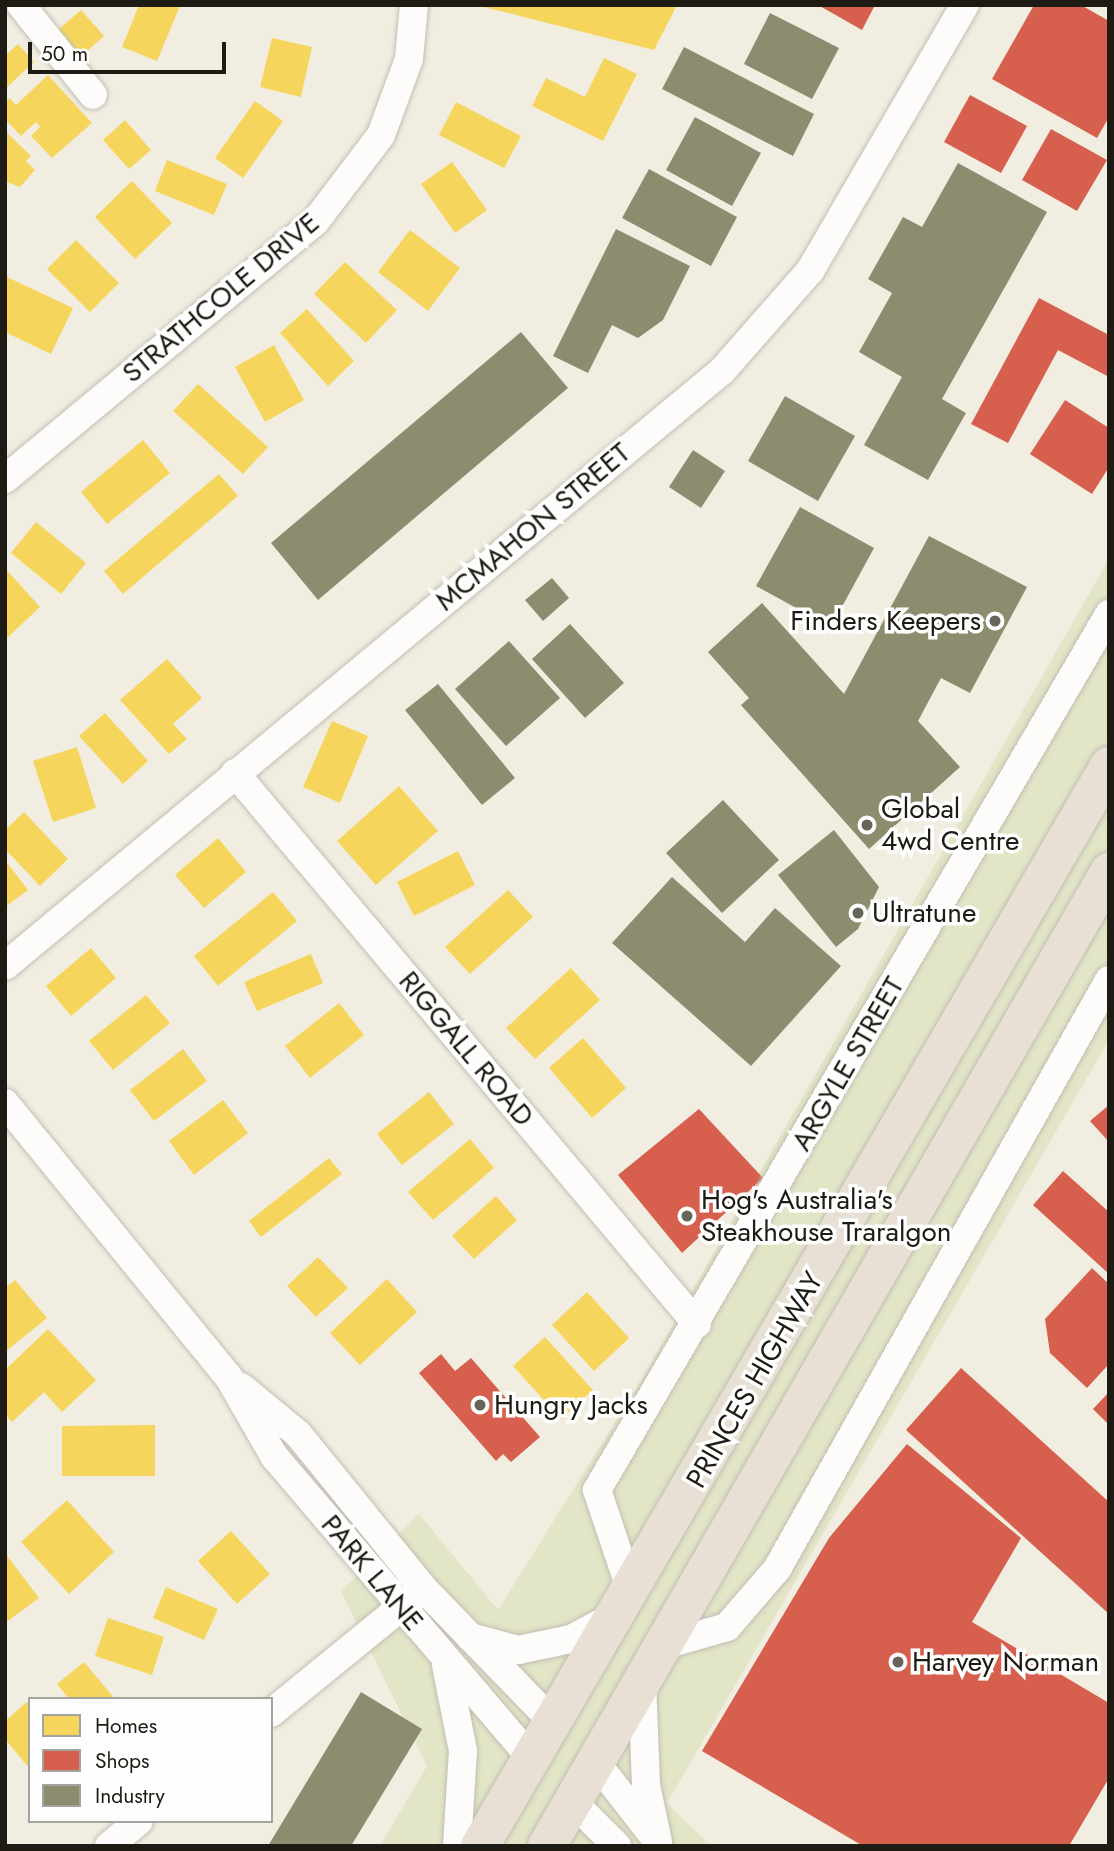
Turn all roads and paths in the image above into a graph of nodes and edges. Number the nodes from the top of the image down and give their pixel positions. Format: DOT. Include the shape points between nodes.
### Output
graph roads {
  1 [pos="22,5"];
  2 [pos="414,5"];
  3 [pos="965,5"];
  4 [pos="93,95"];
  5 [pos="5,479"];
  6 [pos="1109,614"];
  7 [pos="1109,765"];
  8 [pos="235,774"];
  9 [pos="1109,872"];
  10 [pos="5,966"];
  11 [pos="1109,980"];
  12 [pos="5,1103"];
  13 [pos="697,1324"];
  14 [pos="228,1376"];
  15 [pos="424,1588"];
  16 [pos="626,1603"];
  17 [pos="399,1608"];
  18 [pos="468,1637"];
  19 [pos="443,1656"];
  20 [pos="649,1661"];
  21 [pos="273,1711"];
  22 [pos="554,1723"];
  23 [pos="531,1759"];
  24 [pos="594,1760"];
  25 [pos="571,1800"];
  26 [pos="137,1823"];
  27 [pos="660,1844"];
  28 [pos="109,1846"];
  29 [pos="457,1846"];
  30 [pos="480,1846"];
  31 [pos="547,1846"];
  32 [pos="617,1846"];
  1 -- 4 [label="street"];
  2 -- 5 [label="street, STRATHCOLE DRIVE" via="409,59 381,135 315,222"];
  3 -- 8 [label="street, MCMAHON STREET" via="810,271 764,328 722,370"];
  6 -- 13 [label="street, ARGYLE STREET"];
  7 -- 16 [label="highway, PRINCES HIGHWAY"];
  8 -- 10 [label="street, MCMAHON STREET"];
  8 -- 13 [label="street, RIGGALL ROAD"];
  9 -- 20 [label="highway, PRINCES HIGHWAY"];
  11 -- 20 [label="street" via="777,1569 727,1627"];
  12 -- 14 [label="street, PARK LANE"];
  13 -- 16 [label="street, ARGYLE STREET" via="597,1490"];
  14 -- 15 [label="street, PARK LANE" via="298,1434"];
  14 -- 17 [label="street, PARK LANE" via="274,1456"];
  15 -- 17 [label="street"];
  15 -- 18 [label="street, PARK LANE"];
  16 -- 18 [label="street" via="571,1639 518,1650"];
  16 -- 22 [label="highway, PRINCES HIGHWAY"];
  17 -- 19 [label="street, PARK LANE"];
  17 -- 21 [label="street"];
  18 -- 22 [label="street, PARK LANE"];
  19 -- 23 [label="street, PARK LANE"];
  19 -- 29 [label="street" via="463,1751"];
  20 -- 24 [label="highway, PRINCES HIGHWAY"];
  20 -- 27 [label="street" via="646,1785"];
  22 -- 23 [label="highway, PRINCES HIGHWAY"];
  22 -- 24 [label="highway"];
  23 -- 25 [label="highway"];
  23 -- 30 [label="highway, PRINCES HIGHWAY"];
  24 -- 25 [label="highway, PRINCES HIGHWAY"];
  24 -- 27 [label="street"];
  25 -- 31 [label="highway, PRINCES HIGHWAY"];
  25 -- 32 [label="street"];
  26 -- 28 [label="street"];
}
